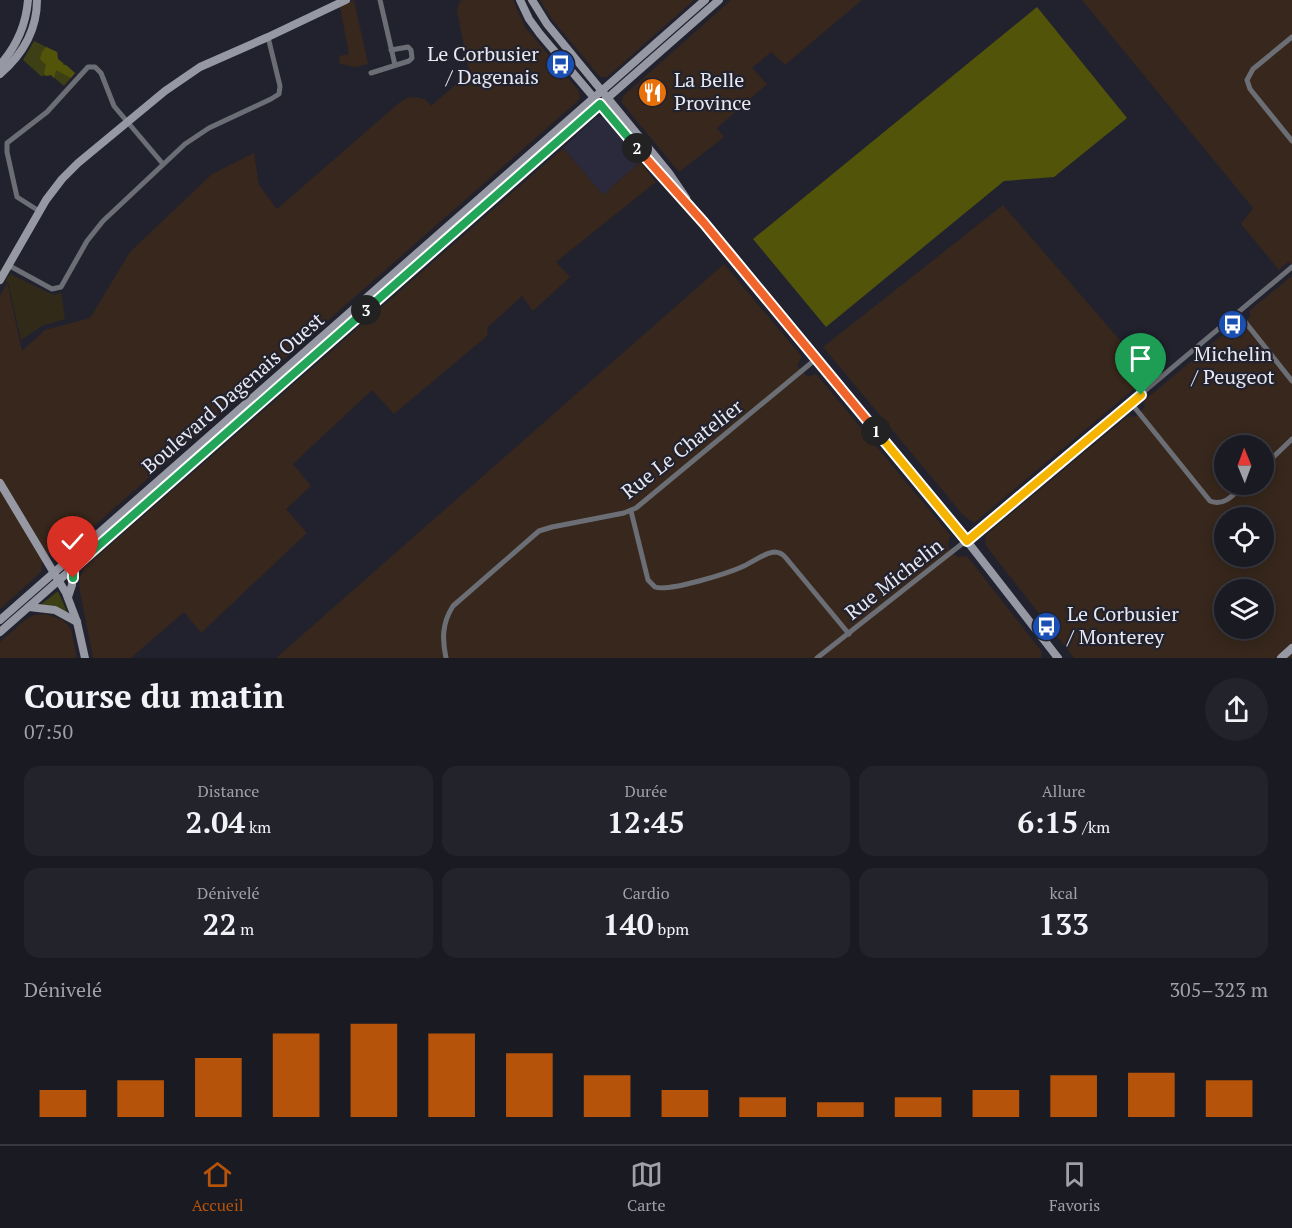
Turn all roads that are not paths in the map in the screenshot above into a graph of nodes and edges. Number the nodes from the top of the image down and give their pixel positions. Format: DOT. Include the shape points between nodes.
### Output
graph roads {
  1 [pos="28,0"];
  2 [pos="38,0"];
  3 [pos="346,0"];
  4 [pos="380,0"];
  5 [pos="520,0"];
  6 [pos="531,0"];
  7 [pos="705,0"];
  8 [pos="714,1"];
  9 [pos="268,37"];
  10 [pos="1292,37"];
  11 [pos="391,50"];
  12 [pos="0,65"];
  13 [pos="395,66"];
  14 [pos="0,74"];
  15 [pos="371,74"];
  16 [pos="602,91"];
  17 [pos="594,97"];
  18 [pos="604,101"];
  19 [pos="127,122"];
  20 [pos="1292,141"];
  21 [pos="163,164"];
  22 [pos="39,211"];
  23 [pos="8,265"];
  24 [pos="1292,267"];
  25 [pos="0,280"];
  26 [pos="1238,313"];
  27 [pos="816,359"];
  28 [pos="1292,381"];
  29 [pos="1131,403"];
  30 [pos="1292,439"];
  31 [pos="1274,456"];
  32 [pos="0,483"];
  33 [pos="1232,495"];
  34 [pos="631,511"];
  35 [pos="967,541"];
  36 [pos="73,568"];
  37 [pos="55,572"];
  38 [pos="59,580"];
  39 [pos="68,597"];
  40 [pos="29,607"];
  41 [pos="0,620"];
  42 [pos="77,622"];
  43 [pos="0,632"];
  44 [pos="849,634"];
  45 [pos="1292,648"];
  46 [pos="85,658"];
  47 [pos="446,658"];
  48 [pos="817,658"];
  49 [pos="1058,658"];
  50 [pos="1281,658"];
  1 -- 12 [label="main road" via="20,35"];
  2 -- 14 [label="main road" via="26,44"];
  3 -- 9 [label="main road"];
  4 -- 11 [label="street"];
  5 -- 17 [label="main road" via="534,27"];
  6 -- 16 [label="main road"];
  7 -- 16 [label="main road, Boulevard Dagenais Ouest"];
  8 -- 18 [label="main road, Boulevard Dagenais Ouest"];
  9 -- 19 [label="main road" via="191,72"];
  9 -- 21 [label="street" via="280,86 277,96 201,132"];
  10 -- 20 [label="street" via="1251,70 1247,82"];
  11 -- 13 [label="street"];
  11 -- 13 [label="street" via="408,48 412,55 411,60"];
  13 -- 15 [label="street"];
  16 -- 17 [label="main road, Boulevard Dagenais Ouest"];
  16 -- 18 [label="main road"];
  17 -- 18 [label="main road"];
  17 -- 37 [label="main road, Boulevard Dagenais Ouest"];
  18 -- 27 [label="main road" via="669,173 704,223"];
  18 -- 36 [label="main road, Boulevard Dagenais Ouest"];
  19 -- 21 [label="street"];
  19 -- 22 [label="main road" via="71,169"];
  19 -- 22 [label="street" via="112,103 101,73 90,67 47,112 9,140 6,149 17,197"];
  21 -- 23 [label="street" via="96,228 59,288 50,288"];
  22 -- 23 [label="main road"];
  23 -- 25 [label="main road"];
  24 -- 26 [label="street, Rue Michelin"];
  26 -- 28 [label="street"];
  26 -- 29 [label="street, Rue Michelin"];
  27 -- 34 [label="street, Rue Le Chatelier"];
  27 -- 35 [label="main road"];
  29 -- 33 [label="street" via="1210,501 1225,502"];
  29 -- 35 [label="street, Rue Michelin"];
  30 -- 31 [label="street"];
  32 -- 37 [label="main road"];
  34 -- 44 [label="street" via="648,580 655,588 665,589 722,574 778,553"];
  34 -- 47 [label="street, Rue Le Chatelier" via="552,526 532,536 453,606 443,630"];
  35 -- 44 [label="street, Rue Michelin"];
  35 -- 49 [label="main road"];
  36 -- 38 [label="main road, Boulevard Dagenais Ouest"];
  36 -- 39 [label="main road"];
  37 -- 38 [label="main road"];
  37 -- 41 [label="main road, Boulevard Dagenais Ouest"];
  38 -- 39 [label="main road"];
  38 -- 40 [label="main road, Boulevard Dagenais Ouest"];
  39 -- 42 [label="main road"];
  40 -- 42 [label="main road" via="55,610"];
  40 -- 43 [label="main road, Boulevard Dagenais Ouest"];
  42 -- 46 [label="main road"];
  44 -- 48 [label="street, Rue Michelin"];
  45 -- 50 [label="main road"];
}
